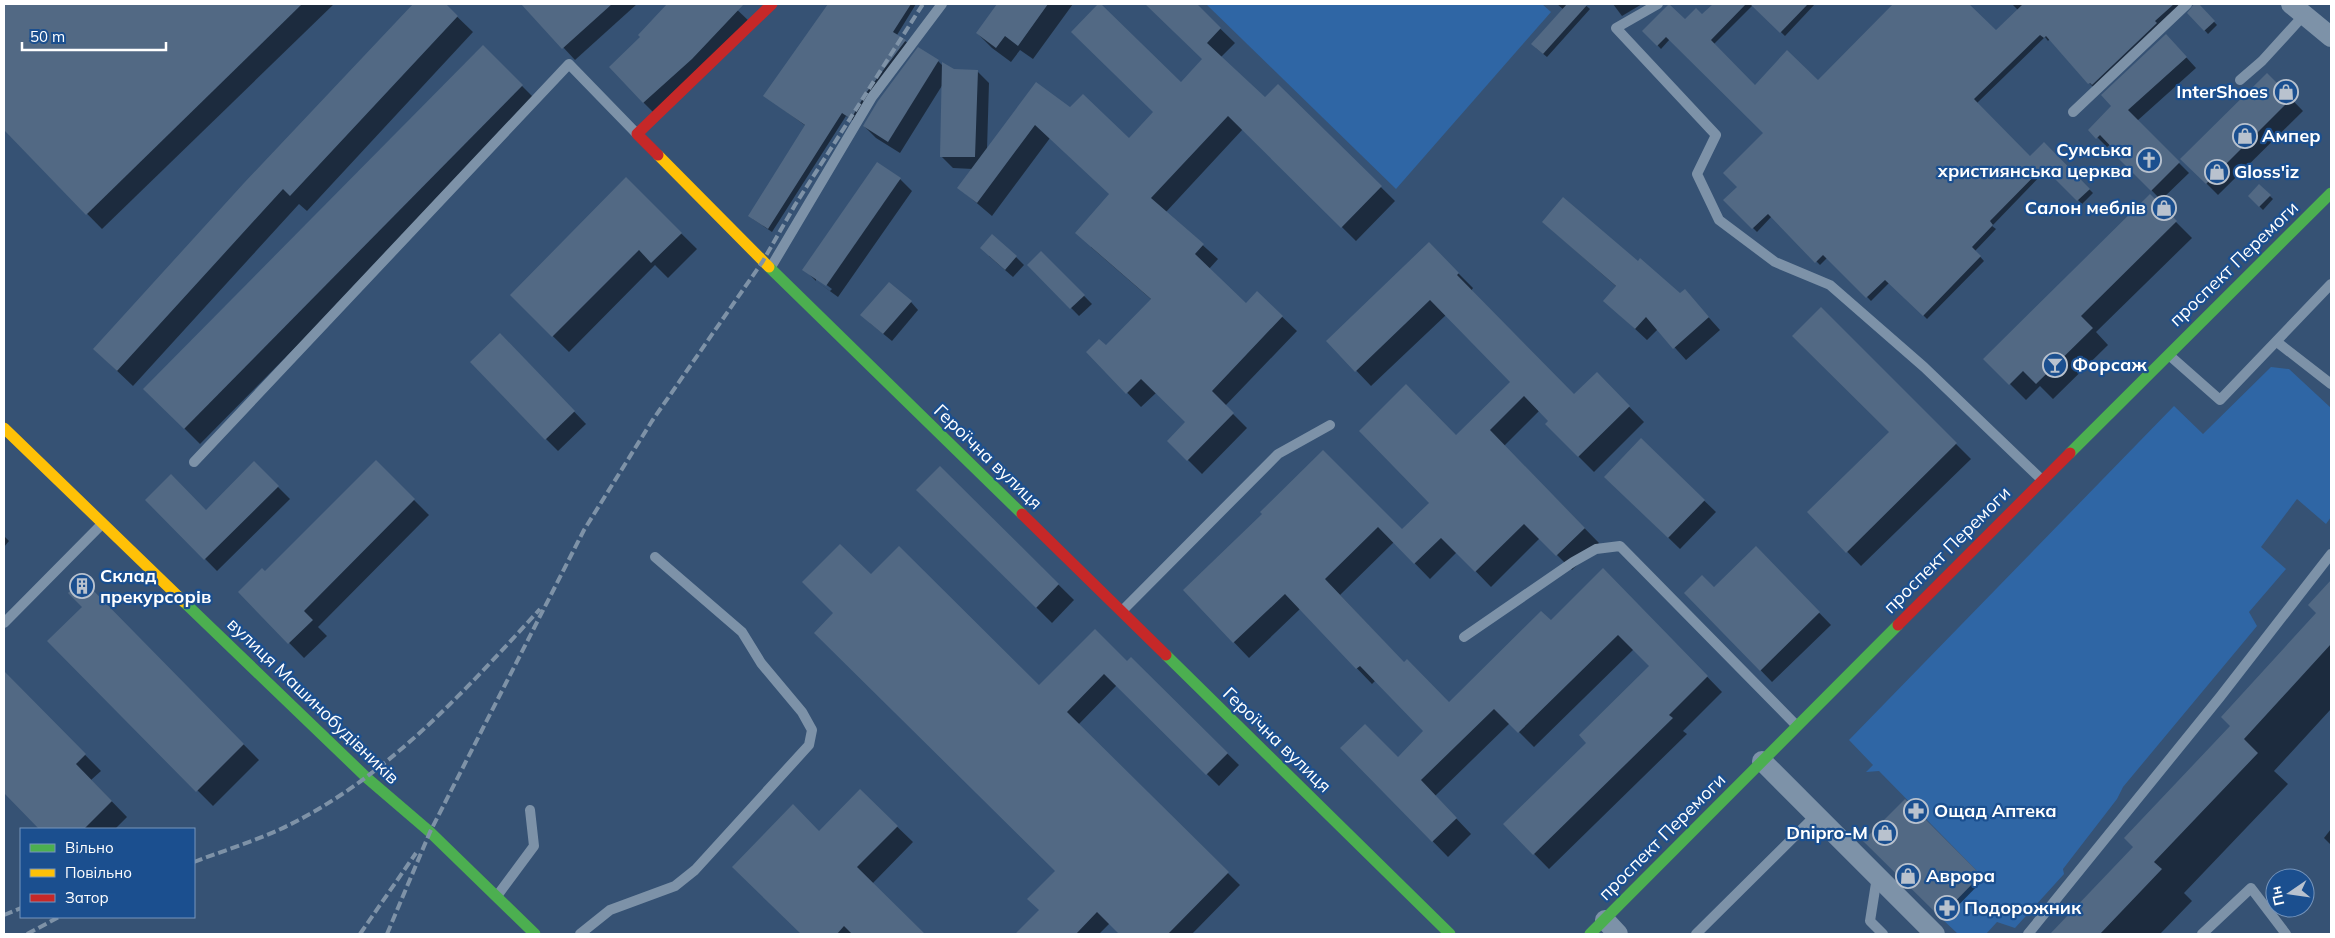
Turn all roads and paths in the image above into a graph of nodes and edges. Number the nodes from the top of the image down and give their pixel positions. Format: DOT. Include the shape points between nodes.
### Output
graph roads {
  1 [pos="772,4"];
  2 [pos="942,4"];
  3 [pos="1658,4"];
  4 [pos="2186,4"];
  5 [pos="2297,9"];
  6 [pos="2331,38"];
  7 [pos="2240,80"];
  8 [pos="2073,112"];
  9 [pos="637,134"];
  10 [pos="2331,192"];
  11 [pos="770,268"];
  12 [pos="2331,284"];
  13 [pos="2277,342"];
  14 [pos="2168,354"];
  15 [pos="2331,384"];
  16 [pos="1330,425"];
  17 [pos="4,428"];
  18 [pos="194,462"];
  19 [pos="2042,480"];
  20 [pos="103,524"];
  21 [pos="2331,554"];
  22 [pos="655,557"];
  23 [pos="1121,612"];
  24 [pos="4,623"];
  25 [pos="1464,637"];
  26 [pos="1796,726"];
  27 [pos="1762,761"];
  28 [pos="530,810"];
  29 [pos="1816,816"];
  30 [pos="1877,877"];
  31 [pos="497,897"];
  32 [pos="1611,927"];
  33 [pos="535,934"];
  34 [pos="580,934"];
  35 [pos="1450,934"];
  36 [pos="1590,934"];
  37 [pos="1696,934"];
  38 [pos="1884,934"];
  39 [pos="1935,934"];
  40 [pos="2028,934"];
  41 [pos="2202,934"];
  42 [pos="2286,934"];
  1 -- 9 [label="street"];
  2 -- 11 [label="lane" via="872,98"];
  3 -- 19 [label="lane" via="1616,28 1716,135 1697,174 1719,220 1775,262 1830,286 1924,367"];
  4 -- 8 [label="lane"];
  5 -- 6 [label="street"];
  5 -- 7 [label="lane" via="2262,61"];
  9 -- 11 [label="street, Героїчна вулиця"];
  9 -- 18 [label="lane" via="569,64"];
  10 -- 14 [label="street, проспект Перемоги"];
  11 -- 23 [label="street, Героїчна вулиця"];
  12 -- 13 [label="lane"];
  13 -- 14 [label="lane" via="2220,400"];
  13 -- 15 [label="lane"];
  14 -- 19 [label="street, проспект Перемоги"];
  16 -- 23 [label="lane" via="1278,454"];
  17 -- 20 [label="street, вулиця Машинобудівників"];
  19 -- 26 [label="street, проспект Перемоги"];
  20 -- 24 [label="lane"];
  20 -- 31 [label="street, вулиця Машинобудівників" via="367,778 430,832"];
  21 -- 40 [label="lane"];
  22 -- 34 [label="lane" via="742,632 761,663 802,712 812,730 809,745 696,870 675,886 610,910"];
  23 -- 35 [label="street, Героїчна вулиця"];
  25 -- 26 [label="lane" via="1573,562 1596,549 1620,546"];
  26 -- 27 [label="street, проспект Перемоги"];
  27 -- 29 [label="street"];
  27 -- 32 [label="street, проспект Перемоги"];
  28 -- 31 [label="lane" via="534,846"];
  29 -- 30 [label="street"];
  29 -- 37 [label="lane"];
  30 -- 38 [label="lane" via="1870,921"];
  30 -- 39 [label="street"];
  31 -- 33 [label="street, вулиця Машинобудівників"];
  32 -- 36 [label="street, проспект Перемоги"];
  41 -- 42 [label="lane" via="2251,888"];
}
